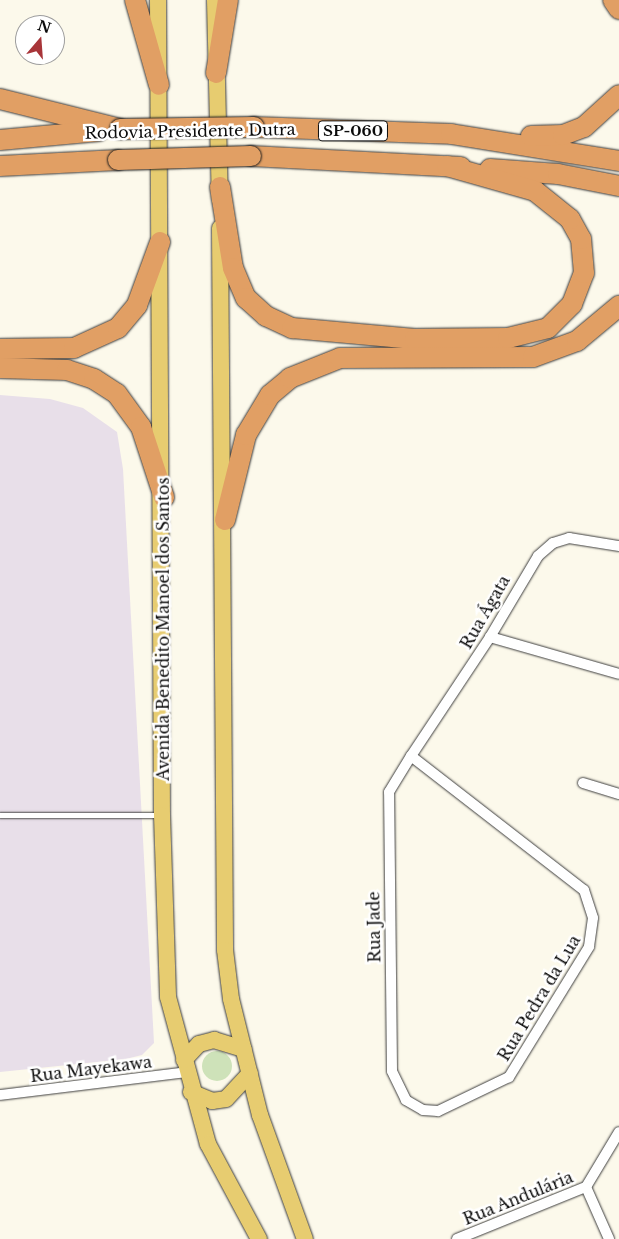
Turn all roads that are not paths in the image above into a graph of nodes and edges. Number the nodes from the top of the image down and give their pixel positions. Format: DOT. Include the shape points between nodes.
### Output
graph roads {
  1 [pos="135,0"];
  2 [pos="158,0"];
  3 [pos="215,0"];
  4 [pos="228,0"];
  5 [pos="613,0"];
  6 [pos="619,9"];
  7 [pos="216,73"];
  8 [pos="159,85"];
  9 [pos="619,95"];
  10 [pos="0,99"];
  11 [pos="120,129"];
  12 [pos="451,134"];
  13 [pos="0,140"];
  14 [pos="619,161"];
  15 [pos="0,166"];
  16 [pos="447,166"];
  17 [pos="619,186"];
  18 [pos="220,187"];
  19 [pos="160,242"];
  20 [pos="619,306"];
  21 [pos="0,349"];
  22 [pos="0,368"];
  23 [pos="164,497"];
  24 [pos="225,520"];
  25 [pos="619,546"];
  26 [pos="490,637"];
  27 [pos="619,674"];
  28 [pos="411,756"];
  29 [pos="582,783"];
  30 [pos="619,794"];
  31 [pos="0,815"];
  32 [pos="162,815"];
  33 [pos="244,1049"];
  34 [pos="185,1066"];
  35 [pos="250,1073"];
  36 [pos="191,1092"];
  37 [pos="0,1095"];
  38 [pos="406,1100"];
  39 [pos="619,1132"];
  40 [pos="586,1186"];
  41 [pos="476,1236"];
  42 [pos="259,1239"];
  43 [pos="304,1239"];
  44 [pos="457,1239"];
  45 [pos="609,1239"];
  1 -- 8 [label="highway"];
  2 -- 8 [label="main road, Avenida Benedito Manoel dos Santos"];
  3 -- 7 [label="main road"];
  4 -- 7 [label="highway"];
  5 -- 6 [label="highway"];
  7 -- 18 [label="main road"];
  8 -- 19 [label="main road, Avenida Benedito Manoel dos Santos"];
  9 -- 12 [label="highway" via="594,121 562,135"];
  10 -- 11 [label="highway"];
  11 -- 12 [label="highway, Rodovia Presidente Dutra / SP-060, bridge" via="254,127"];
  11 -- 13 [label="highway, Rodovia Presidente Dutra / SP-060"];
  12 -- 14 [label="highway, Rodovia Presidente Dutra / SP-060"];
  15 -- 16 [label="highway, Rodovia Presidente Dutra / SP-060, bridge" via="252,156"];
  16 -- 17 [label="highway, Rodovia Presidente Dutra / SP-060" via="558,174"];
  16 -- 18 [label="highway" via="535,191 570,219 581,239 584,273 572,304 548,328 508,338 416,339 292,328 266,316 246,298 233,268"];
  18 -- 24 [label="main road"];
  19 -- 21 [label="highway" via="137,305 118,328 74,348"];
  19 -- 23 [label="main road, Avenida Benedito Manoel dos Santos"];
  20 -- 24 [label="highway" via="576,341 532,357 340,358 290,378 270,396 246,435"];
  22 -- 23 [label="highway" via="67,370 111,390 141,428"];
  23 -- 32 [label="main road, Avenida Benedito Manoel dos Santos"];
  24 -- 33 [label="main road" via="223,908 231,999"];
  25 -- 26 [label="street, Rua Ágata" via="569,538 553,543 527,570"];
  26 -- 27 [label="street"];
  26 -- 28 [label="street, Rua Ágata"];
  28 -- 38 [label="street, Rua Jade" via="389,792 387,809 392,1070"];
  28 -- 38 [label="street, Rua Pedra da Lua" via="584,890 592,918 592,938 508,1077 438,1111 422,1110"];
  29 -- 30 [label="street"];
  31 -- 32 [label="lane"];
  32 -- 34 [label="main road, Avenida Benedito Manoel dos Santos" via="168,997"];
  33 -- 34 [label="main road" via="214,1040 199,1044"];
  33 -- 35 [label="main road"];
  34 -- 36 [label="main road, Avenida Benedito Manoel dos Santos"];
  34 -- 37 [label="street, Rua Mayekawa"];
  35 -- 36 [label="main road" via="226,1099 212,1101"];
  35 -- 43 [label="main road"];
  36 -- 42 [label="main road, Avenida Benedito Manoel dos Santos" via="212,1152"];
  39 -- 40 [label="street, Rua Andulária"];
  40 -- 41 [label="street, Rua Andulária"];
  40 -- 45 [label="street"];
  41 -- 44 [label="street, Rua Andulária"];
}
